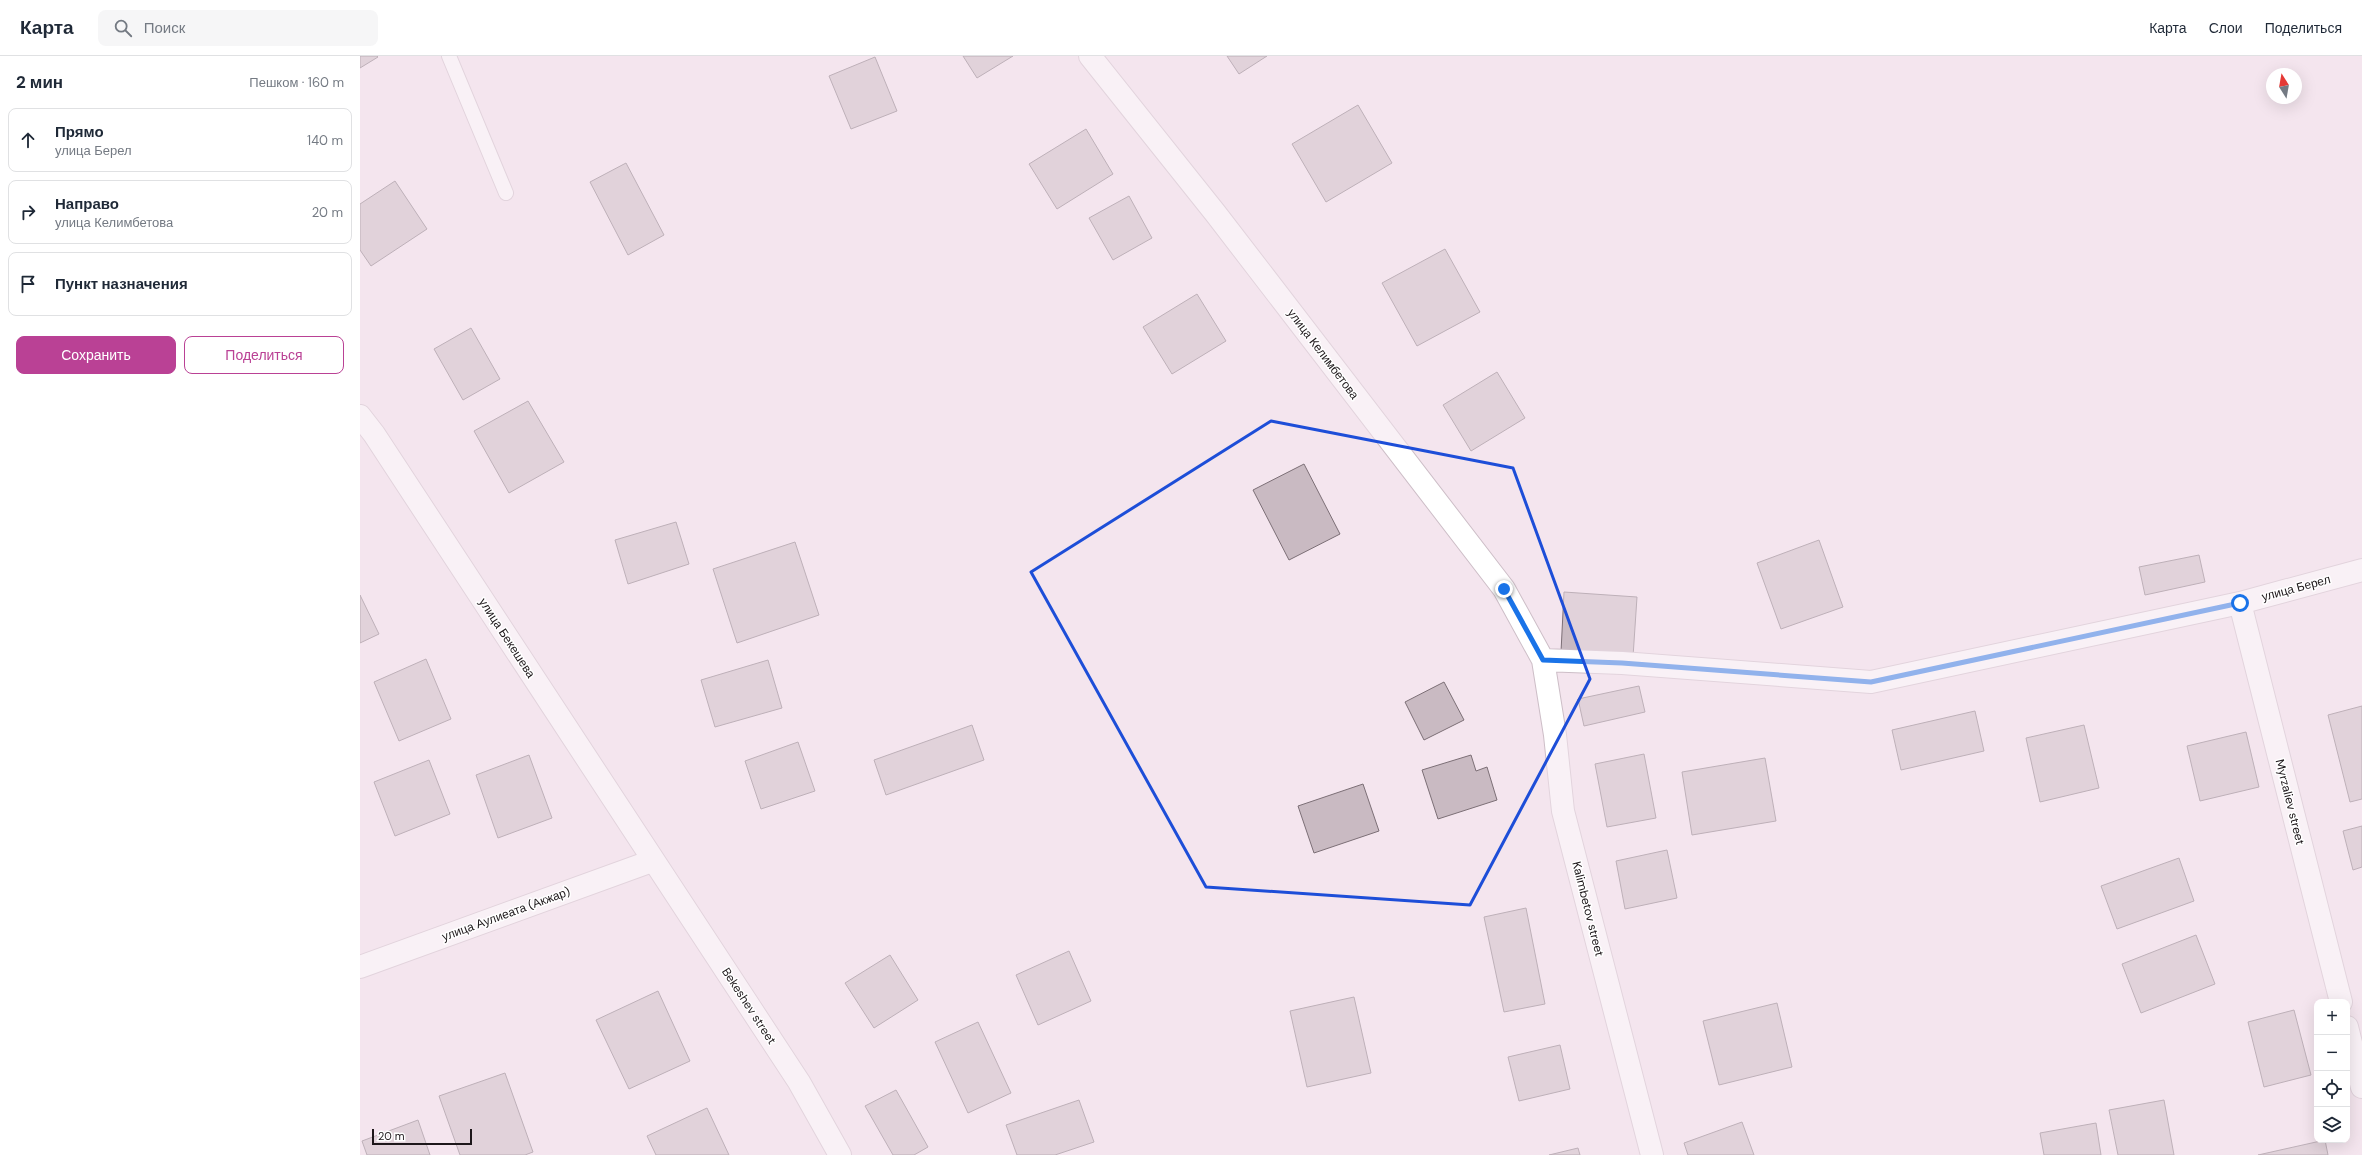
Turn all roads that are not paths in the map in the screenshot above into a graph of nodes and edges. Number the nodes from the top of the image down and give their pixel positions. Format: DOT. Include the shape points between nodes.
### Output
graph roads {
  1 [pos="449,56"];
  2 [pos="1090,56"];
  3 [pos="506,193"];
  4 [pos="360,416"];
  5 [pos="2362,570"];
  6 [pos="2240,603"];
  7 [pos="1543,660"];
  8 [pos="652,860"];
  9 [pos="360,967"];
  10 [pos="2340,999"];
  11 [pos="2349,1035"];
  12 [pos="2362,1087"];
  13 [pos="840,1155"];
  14 [pos="1652,1155"];
  1 -- 3 [label="lane"];
  2 -- 7 [label="street, улица Келимбетова" via="1216,214 1504,589"];
  4 -- 8 [label="street, улица Бекешева"];
  5 -- 6 [label="street, улица Берел"];
  6 -- 7 [label="street, улица Берел" via="1871,682 1622,663"];
  6 -- 10 [label="street, Myrzaliev street"];
  7 -- 14 [label="street, Kalimbetov street" via="1555,735 1563,811"];
  8 -- 9 [label="street, улица Аулиеата (Акжар)"];
  8 -- 13 [label="street, Bekeshev street" via="799,1082"];
  11 -- 12 [label="street"];
}
